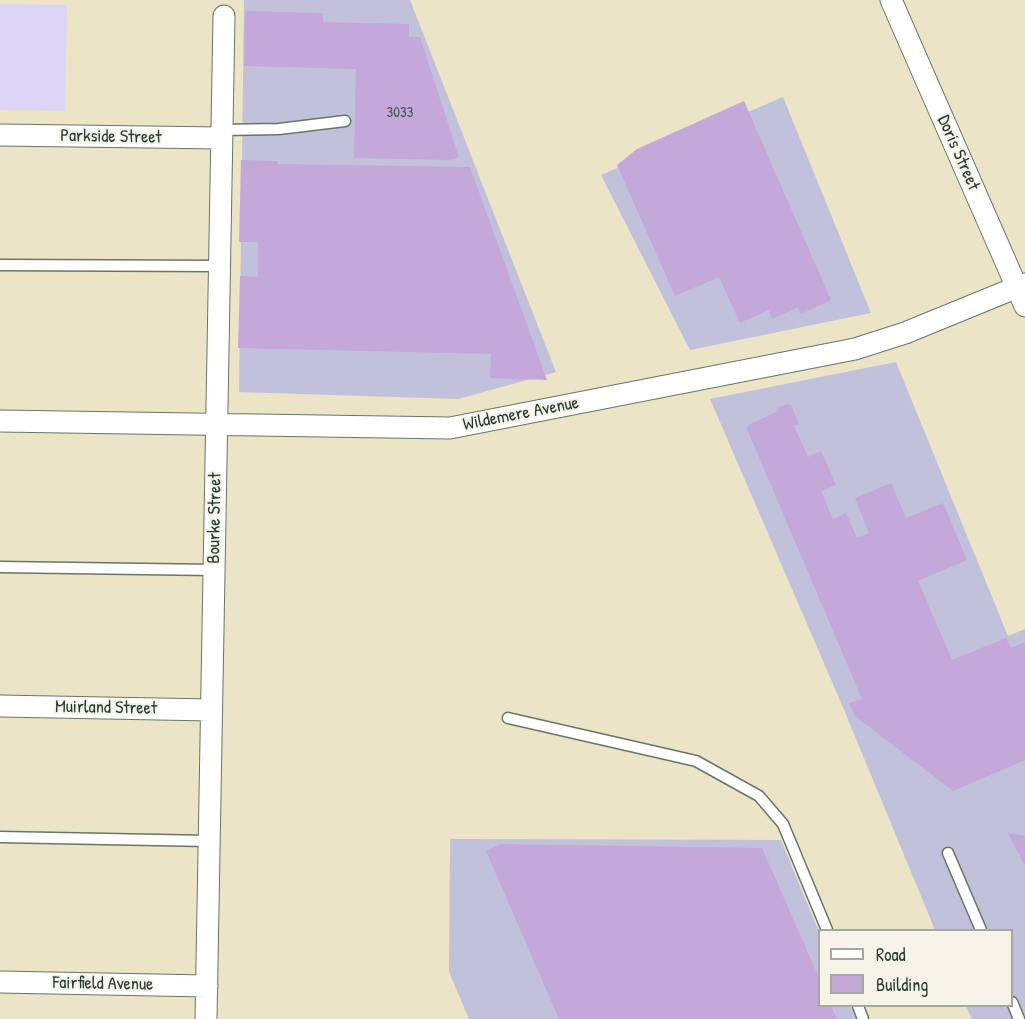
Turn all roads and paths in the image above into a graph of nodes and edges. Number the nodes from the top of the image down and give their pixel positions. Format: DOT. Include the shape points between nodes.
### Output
graph roads {
  1 [pos="891,0"];
  2 [pos="224,16"];
  3 [pos="345,121"];
  4 [pos="221,134"];
  5 [pos="0,135"];
  6 [pos="0,265"];
  7 [pos="219,266"];
  8 [pos="1022,292"];
  9 [pos="0,420"];
  10 [pos="217,424"];
  11 [pos="0,567"];
  12 [pos="214,570"];
  13 [pos="0,706"];
  14 [pos="211,710"];
  15 [pos="508,718"];
  16 [pos="0,837"];
  17 [pos="209,841"];
  18 [pos="948,853"];
  19 [pos="827,929"];
  20 [pos="981,929"];
  21 [pos="0,982"];
  22 [pos="207,986"];
  23 [pos="206,1019"];
  1 -- 8 [label="street, Doris Street"];
  2 -- 4 [label="street, Bourke Street"];
  3 -- 4 [label="lane"];
  4 -- 5 [label="street, Parkside Street"];
  4 -- 7 [label="street, Bourke Street"];
  6 -- 7 [label="lane"];
  7 -- 10 [label="street, Bourke Street"];
  8 -- 10 [label="street, Wildemere Avenue" via="855,349 450,428"];
  9 -- 10 [label="street, Wildemere Avenue"];
  10 -- 12 [label="street, Bourke Street"];
  11 -- 12 [label="lane"];
  12 -- 14 [label="street, Bourke Street"];
  13 -- 14 [label="street, Muirland Street"];
  14 -- 17 [label="street, Bourke Street"];
  15 -- 19 [label="lane" via="696,761 759,796 783,824"];
  16 -- 17 [label="lane"];
  17 -- 22 [label="street, Bourke Street"];
  18 -- 20 [label="lane"];
  21 -- 22 [label="street, Fairfield Avenue"];
  22 -- 23 [label="street, Bourke Street"];
}
